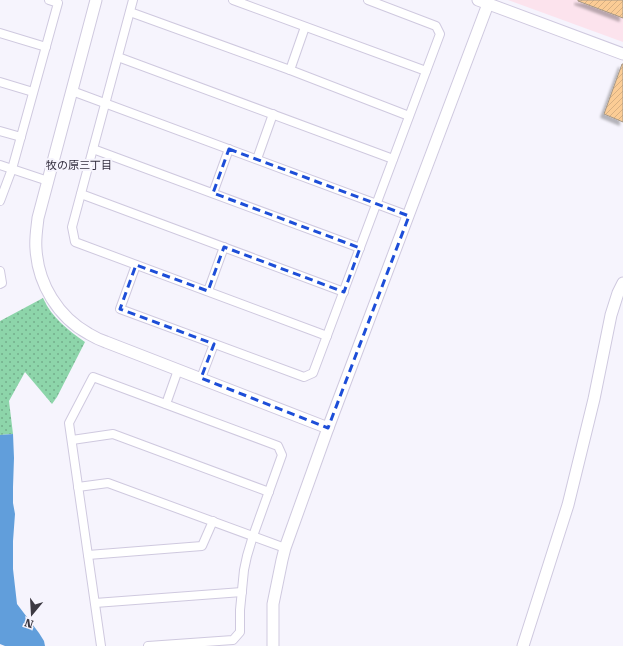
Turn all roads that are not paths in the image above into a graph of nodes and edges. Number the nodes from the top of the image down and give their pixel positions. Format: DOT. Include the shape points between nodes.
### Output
graph roads {
  1 [pos="49,0"];
  2 [pos="96,0"];
  3 [pos="133,0"];
  4 [pos="233,0"];
  5 [pos="368,0"];
  6 [pos="483,2"];
  7 [pos="130,12"];
  8 [pos="305,27"];
  9 [pos="0,33"];
  10 [pos="46,47"];
  11 [pos="623,54"];
  12 [pos="118,57"];
  13 [pos="290,70"];
  14 [pos="426,71"];
  15 [pos="0,82"];
  16 [pos="72,90"];
  17 [pos="34,92"];
  18 [pos="105,102"];
  19 [pos="273,114"];
  20 [pos="409,116"];
  21 [pos="0,131"];
  22 [pos="21,137"];
  23 [pos="93,149"];
  24 [pos="229,149"];
  25 [pos="257,159"];
  26 [pos="393,160"];
  27 [pos="0,165"];
  28 [pos="12,169"];
  29 [pos="48,181"];
  30 [pos="213,193"];
  31 [pos="81,194"];
  32 [pos="0,200"];
  33 [pos="376,204"];
  34 [pos="409,216"];
  35 [pos="224,247"];
  36 [pos="360,248"];
  37 [pos="136,265"];
  38 [pos="0,271"];
  39 [pos="623,283"];
  40 [pos="0,284"];
  41 [pos="208,291"];
  42 [pos="344,292"];
  43 [pos="327,336"];
  44 [pos="214,344"];
  45 [pos="178,370"];
  46 [pos="201,378"];
  47 [pos="166,404"];
  48 [pos="328,428"];
  49 [pos="72,440"];
  50 [pos="78,487"];
  51 [pos="269,492"];
  52 [pos="213,521"];
  53 [pos="253,536"];
  54 [pos="285,548"];
  55 [pos="88,555"];
  56 [pos="242,592"];
  57 [pos="95,603"];
  58 [pos="101,646"];
  59 [pos="148,646"];
  60 [pos="159,646"];
  61 [pos="273,646"];
  62 [pos="523,646"];
  1 -- 10 [label="street" via="58,3"];
  2 -- 16 [label="street"];
  3 -- 7 [label="street"];
  4 -- 8 [label="street"];
  5 -- 14 [label="street" via="436,26 440,34"];
  6 -- 11 [label="street"];
  6 -- 34 [label="street"];
  7 -- 12 [label="street"];
  7 -- 13 [label="street"];
  8 -- 13 [label="street"];
  8 -- 14 [label="street"];
  9 -- 10 [label="street"];
  10 -- 17 [label="street"];
  12 -- 18 [label="street"];
  12 -- 19 [label="street"];
  13 -- 20 [label="street"];
  14 -- 20 [label="street"];
  15 -- 17 [label="street"];
  16 -- 18 [label="street"];
  16 -- 29 [label="street"];
  17 -- 22 [label="street"];
  18 -- 23 [label="street"];
  18 -- 24 [label="street"];
  19 -- 25 [label="street"];
  19 -- 26 [label="street"];
  20 -- 26 [label="street"];
  21 -- 22 [label="street"];
  22 -- 28 [label="street"];
  23 -- 30 [label="street"];
  23 -- 31 [label="street"];
  24 -- 25 [label="street"];
  24 -- 30 [label="street"];
  25 -- 33 [label="street"];
  26 -- 33 [label="street"];
  27 -- 28 [label="street"];
  28 -- 29 [label="street"];
  28 -- 32 [label="street"];
  29 -- 45 [label="street" via="38,218 36,248 40,272 50,297 60,311 88,334"];
  30 -- 36 [label="street"];
  31 -- 35 [label="street"];
  31 -- 37 [label="street" via="72,227 75,242"];
  33 -- 34 [label="street"];
  33 -- 36 [label="street"];
  34 -- 48 [label="street"];
  35 -- 41 [label="street"];
  35 -- 42 [label="street"];
  36 -- 42 [label="street"];
  37 -- 41 [label="street"];
  37 -- 44 [label="street" via="120,309"];
  38 -- 40 [label="street"];
  39 -- 62 [label="street" via="611,315 568,505"];
  41 -- 43 [label="street"];
  42 -- 43 [label="street"];
  43 -- 44 [label="street" via="313,373 304,377"];
  44 -- 46 [label="street"];
  45 -- 46 [label="street"];
  45 -- 47 [label="street"];
  46 -- 48 [label="street"];
  47 -- 49 [label="street" via="93,377 69,422"];
  47 -- 51 [label="street" via="278,446 282,455"];
  48 -- 54 [label="street"];
  49 -- 50 [label="street"];
  49 -- 51 [label="street" via="113,434"];
  50 -- 52 [label="street" via="108,483"];
  50 -- 55 [label="street"];
  51 -- 53 [label="street"];
  52 -- 53 [label="street"];
  52 -- 55 [label="street" via="202,546"];
  53 -- 54 [label="street"];
  53 -- 56 [label="street" via="244,570"];
  54 -- 61 [label="street" via="272,604"];
  55 -- 57 [label="street"];
  56 -- 57 [label="street"];
  56 -- 60 [label="street" via="240,632 233,640"];
  57 -- 58 [label="street"];
  59 -- 60 [label="street"];
}
